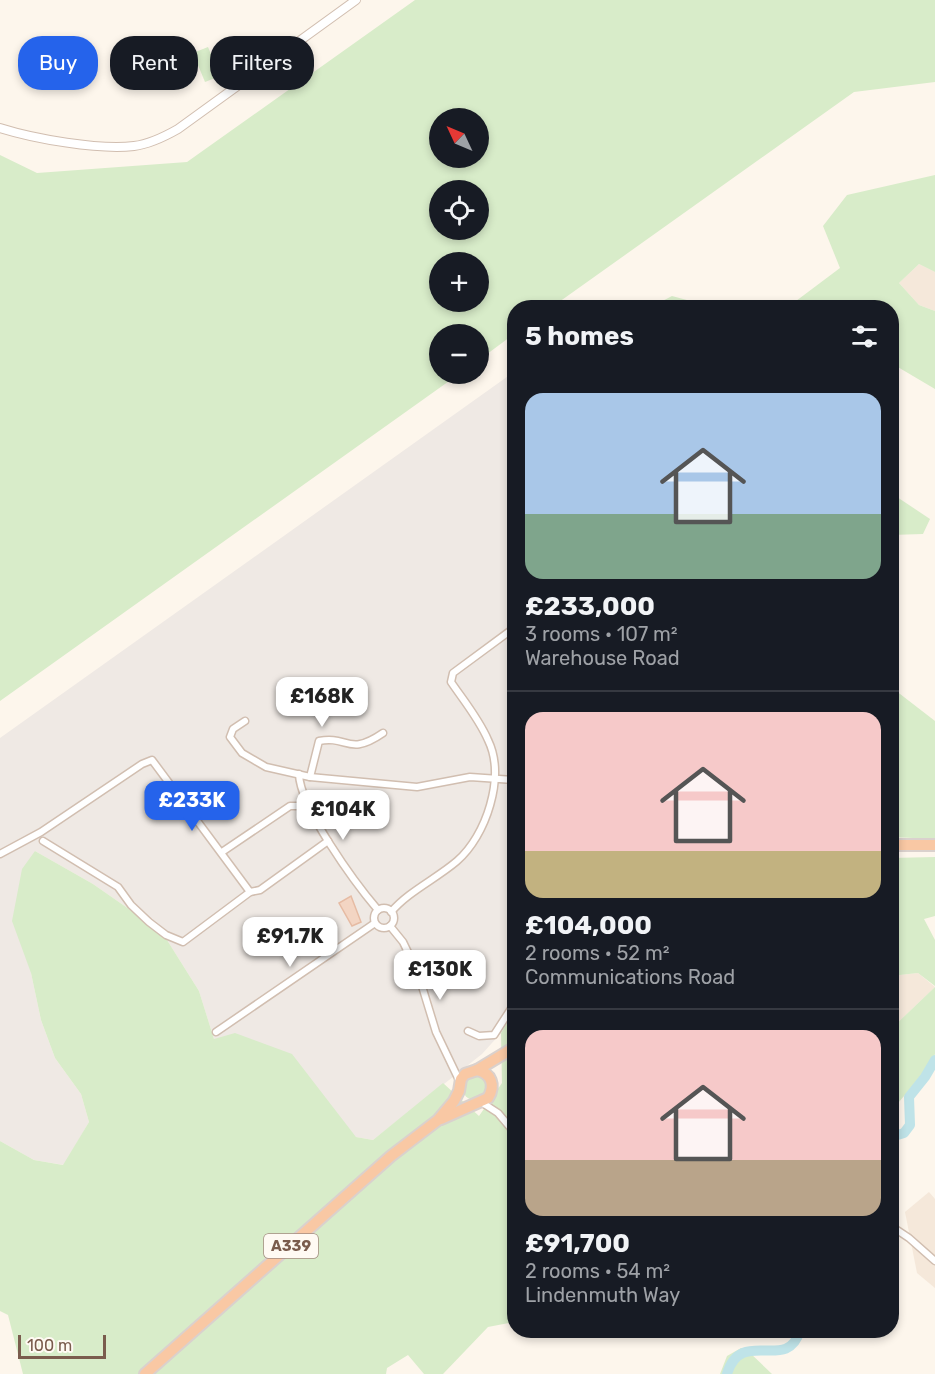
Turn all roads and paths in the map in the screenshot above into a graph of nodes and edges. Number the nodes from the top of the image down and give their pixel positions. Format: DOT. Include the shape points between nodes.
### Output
graph roads {
  1 [pos="356,0"];
  2 [pos="0,128"];
  3 [pos="507,633"];
  4 [pos="246,721"];
  5 [pos="383,733"];
  6 [pos="298,774"];
  7 [pos="310,777"];
  8 [pos="494,777"];
  9 [pos="507,779"];
  10 [pos="309,806"];
  11 [pos="44,841"];
  12 [pos="328,841"];
  13 [pos="899,845"];
  14 [pos="935,845"];
  15 [pos="222,852"];
  16 [pos="0,854"];
  17 [pos="250,892"];
  18 [pos="378,910"];
  19 [pos="391,912"];
  20 [pos="375,924"];
  21 [pos="390,926"];
  22 [pos="507,1015"];
  23 [pos="468,1031"];
  24 [pos="216,1032"];
  25 [pos="507,1051"];
  26 [pos="507,1053"];
  27 [pos="450,1060"];
  28 [pos="472,1071"];
  29 [pos="490,1078"];
  30 [pos="460,1086"];
  31 [pos="490,1094"];
  32 [pos="478,1103"];
  33 [pos="498,1113"];
  34 [pos="438,1120"];
  35 [pos="507,1124"];
  36 [pos="899,1231"];
  37 [pos="935,1261"];
  38 [pos="146,1374"];
  1 -- 2 [label="street" via="186,124 151,142 135,146 98,145"];
  3 -- 8 [label="street" via="453,673 451,682 488,739"];
  4 -- 6 [label="street" via="233,729 233,745 266,767"];
  5 -- 7 [label="street" via="355,746 319,741"];
  6 -- 7 [label="street"];
  6 -- 10 [label="street"];
  7 -- 8 [label="street" via="417,787 470,777"];
  8 -- 9 [label="street"];
  8 -- 19 [label="street" via="487,817 473,843 454,864"];
  10 -- 12 [label="street"];
  10 -- 15 [label="street" via="290,806"];
  11 -- 17 [label="street" via="118,887 136,910 177,941 183,942"];
  12 -- 17 [label="street" via="260,890"];
  12 -- 18 [label="street"];
  13 -- 14 [label="highway"];
  15 -- 16 [label="street" via="152,760"];
  15 -- 17 [label="street"];
  18 -- 19 [label="street"];
  18 -- 20 [label="street"];
  19 -- 21 [label="street"];
  20 -- 21 [label="street"];
  20 -- 24 [label="street"];
  21 -- 27 [label="street" via="418,973 436,1032"];
  22 -- 23 [label="street" via="494,1035 479,1036"];
  25 -- 28 [label="highway"];
  26 -- 29 [label="highway"];
  27 -- 28 [label="street"];
  27 -- 30 [label="street"];
  28 -- 29 [label="highway" via="484,1072"];
  28 -- 30 [label="highway"];
  29 -- 31 [label="highway"];
  30 -- 32 [label="highway" via="466,1100"];
  30 -- 34 [label="highway, A339" via="451,1106"];
  31 -- 32 [label="highway"];
  31 -- 33 [label="street"];
  32 -- 33 [label="street"];
  32 -- 34 [label="highway, A339"];
  33 -- 35 [label="street"];
  34 -- 38 [label="highway, A339" via="391,1156"];
  36 -- 37 [label="street"];
}
